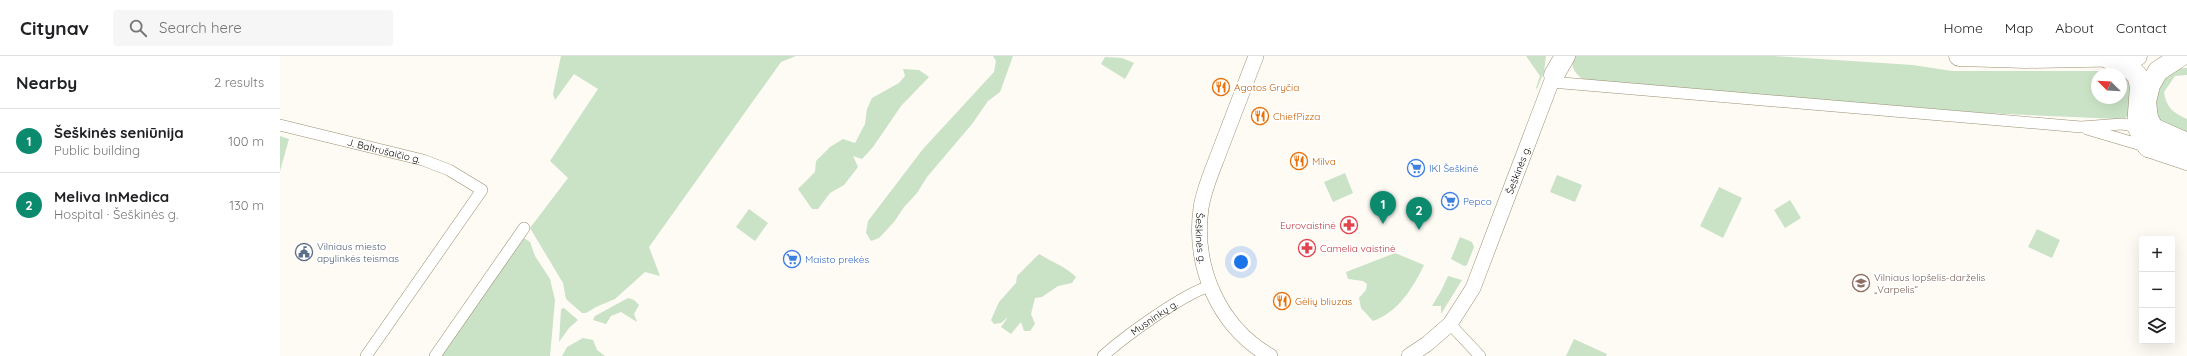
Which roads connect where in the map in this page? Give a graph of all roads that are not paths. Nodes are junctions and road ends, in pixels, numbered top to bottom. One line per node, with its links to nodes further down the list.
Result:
1 (1256, 56): 14 (street, Šeškinės g.)
2 (1564, 56): 7 (highway)
3 (1959, 56): 6 (highway)
4 (2137, 56): 6 (highway)
5 (2182, 56): 10 (highway)
6 (2105, 57): 10 (highway)
7 (1552, 71): 9 (street); 15 (street, Šeškinės g.)
8 (280, 125): 16 (street, J. Baltrušaičio g.)
9 (2080, 127): 10 (street); 10 (street)
10 (2146, 134): 11 (highway); 12 (highway)
11 (2187, 143)
12 (2187, 160)
13 (524, 228): 17 (street)
14 (1210, 286): 18 (street, Musninkų g.); 19 (street, Šeškinės g.)
15 (1450, 324): 20 (street, Šeškinės g.); 21 (street)
16 (366, 356)
17 (435, 356)
18 (1103, 356)
19 (1270, 356)
20 (1409, 356)
21 (1480, 356)

